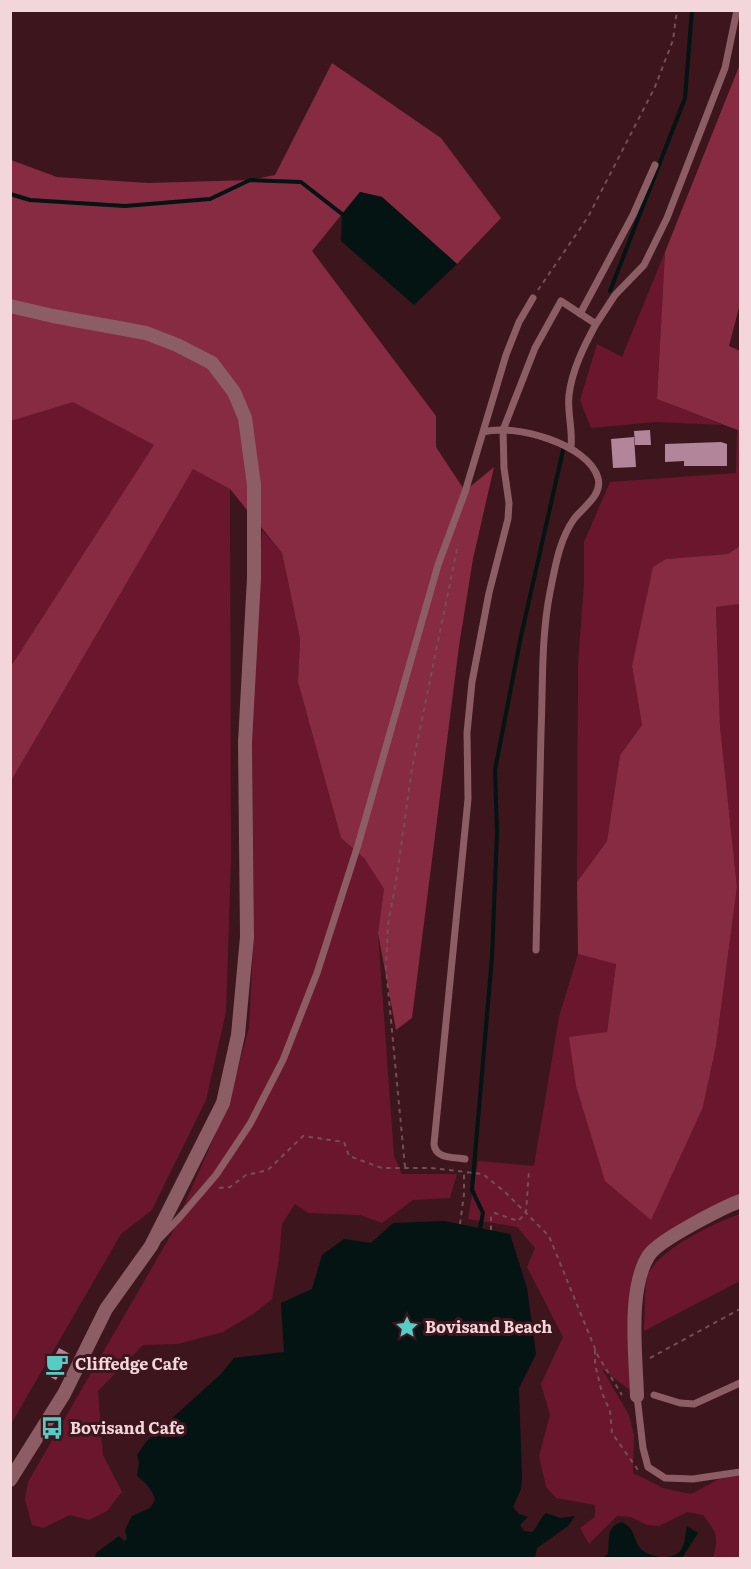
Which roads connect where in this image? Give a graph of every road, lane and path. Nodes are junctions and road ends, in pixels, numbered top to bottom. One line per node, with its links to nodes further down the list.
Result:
1 (677, 10): 4 (path)
2 (737, 10): 7 (lane)
3 (655, 165): 6 (lane)
4 (533, 298): 9 (lane)
5 (10, 306): 22 (street)
6 (580, 314): 7 (lane); 8 (lane)
7 (596, 324): 10 (lane)
8 (503, 430): 9 (lane); 10 (lane); 13 (lane)
9 (484, 432): 22 (lane)
10 (571, 447): 12 (lane)
11 (458, 543): 14 (path)
12 (536, 950)
13 (465, 1159)
14 (405, 1167): 16 (path); 17 (path)
15 (530, 1170): 19 (path)
16 (464, 1172): 19 (path); 20 (path)
17 (219, 1188)
18 (741, 1201): 29 (street)
19 (526, 1213): 21 (path); 24 (path)
20 (460, 1224)
21 (490, 1230)
22 (151, 1246): 32 (street)
23 (741, 1309): 25 (path)
24 (595, 1347): 27 (path); 30 (path)
25 (647, 1359)
26 (741, 1383): 28 (lane)
27 (622, 1395)
28 (654, 1395)
29 (637, 1396): 30 (lane)
30 (648, 1467): 31 (lane)
31 (741, 1472)
32 (10, 1480)

